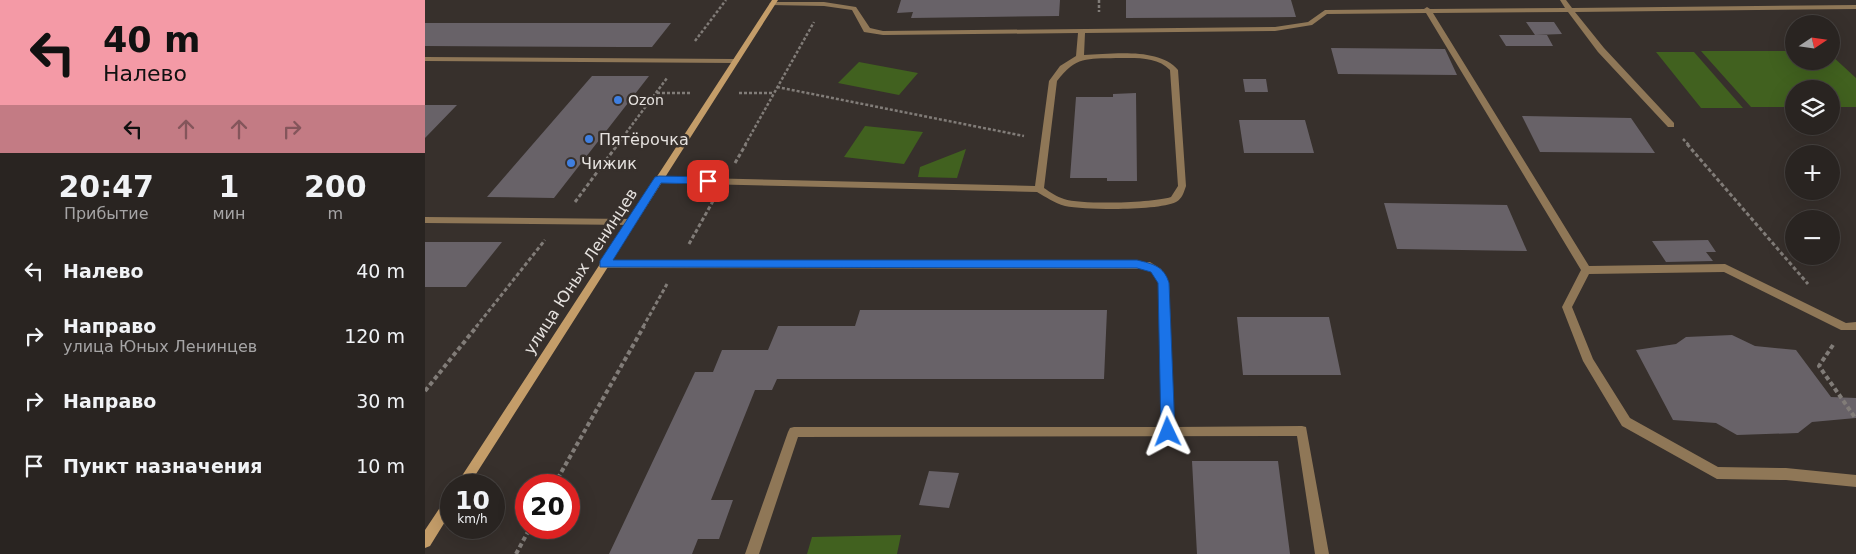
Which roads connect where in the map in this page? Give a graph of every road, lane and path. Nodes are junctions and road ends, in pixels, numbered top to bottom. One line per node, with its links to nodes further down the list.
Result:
1 (1563, 0): 6 (lane)
2 (773, 2): 3 (lane); 10 (main road, улица Юных Ленинцев)
3 (824, 4): 7 (lane); 11 (path)
4 (1856, 8): 6 (lane)
5 (1427, 9): 6 (lane); 7 (lane); 21 (lane)
6 (1570, 9): 12 (lane)
7 (1082, 32): 8 (lane)
8 (1080, 57): 13 (lane); 16 (lane)
9 (425, 59): 10 (lane)
10 (735, 61): 14 (main road, улица Юных Ленинцев)
11 (777, 87): 13 (path); 15 (path)
12 (1671, 125): 22 (path)
13 (1045, 140): 16 (lane)
14 (659, 180): 15 (lane); 18 (main road, улица Юных Ленинцев)
15 (725, 181): 16 (lane); 20 (path)
16 (1039, 189)
17 (425, 220): 18 (lane)
18 (631, 222): 19 (main road, улица Юных Ленинцев)
19 (604, 264): 20 (lane); 27 (main road, улица Юных Ленинцев)
20 (678, 264): 26 (lane); 28 (path)
21 (1586, 270): 24 (lane); 29 (lane)
22 (1813, 289)
23 (1856, 326): 24 (lane)
24 (1845, 327): 25 (path)
25 (1856, 419)
26 (1168, 432): 34 (lane); 35 (lane)
27 (469, 474)
28 (560, 474)
29 (1856, 481)
30 (440, 518): 32 (main road)
31 (524, 539): 33 (path)
32 (425, 542)
33 (515, 554)
34 (752, 554)
35 (1322, 554)

